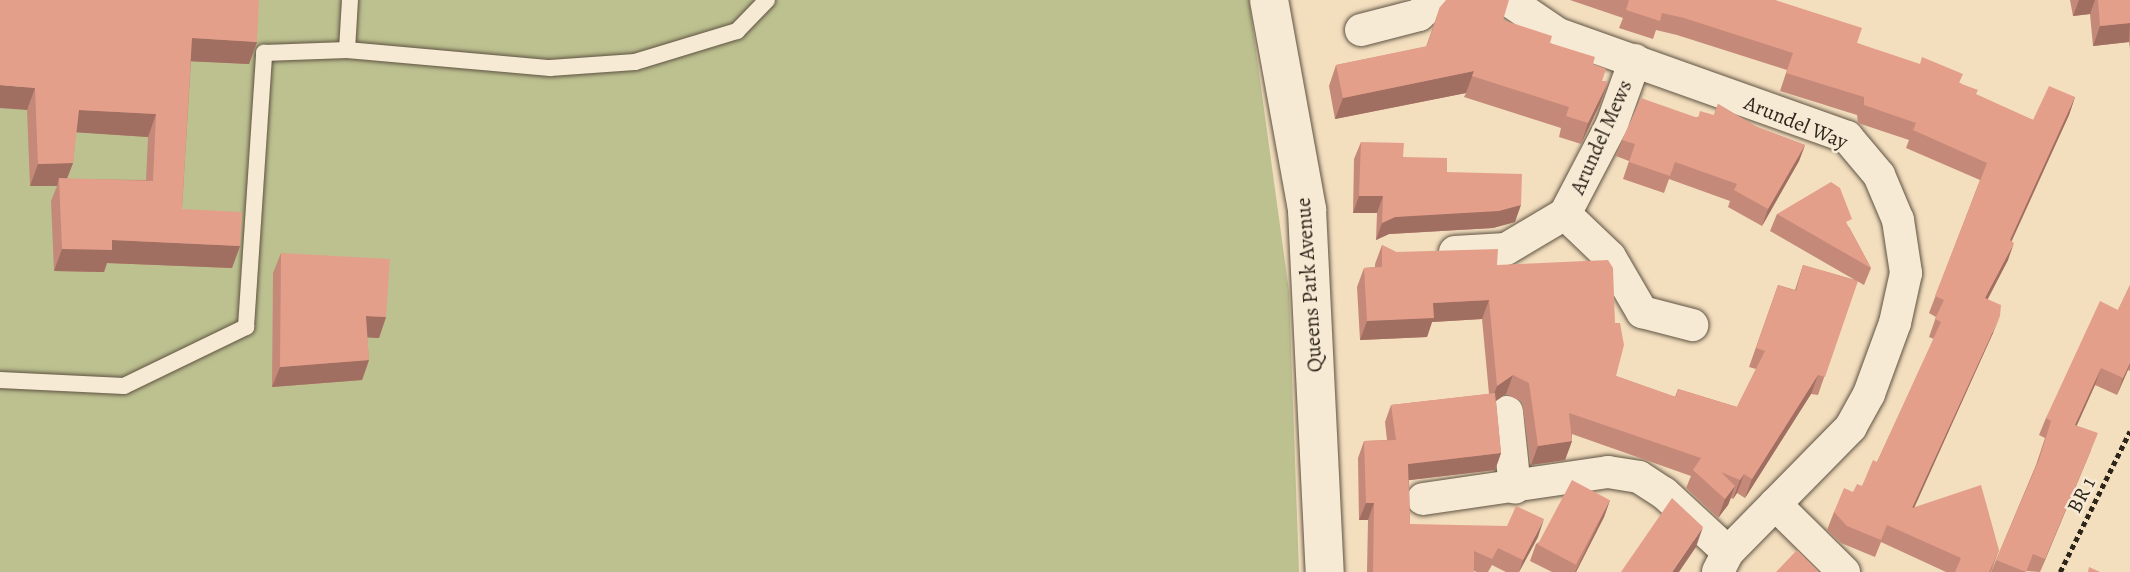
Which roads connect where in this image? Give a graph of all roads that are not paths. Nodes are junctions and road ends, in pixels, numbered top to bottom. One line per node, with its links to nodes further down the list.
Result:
1 (350, 0): 7 (lane)
2 (767, 0): 7 (lane)
3 (1269, 0): 18 (street, Queens Park Avenue)
4 (1436, 0): 6 (street)
5 (1508, 0): 8 (street, Arundel Way)
6 (1361, 30)
7 (347, 50): 12 (lane)
8 (1635, 60): 9 (street, Arundel Mews); 16 (street, Arundel Way)
9 (1565, 214): 10 (street, Arundel Mews); 11 (street, Arundel Mews)
10 (1425, 252)
11 (1692, 325)
12 (0, 380)
13 (1507, 412): 14 (street)
14 (1515, 488): 15 (street); 17 (street)
15 (1423, 499)
16 (1775, 504): 17 (street, Arundel Way); 19 (street)
17 (1723, 562)
18 (1325, 572)
19 (1844, 572)

